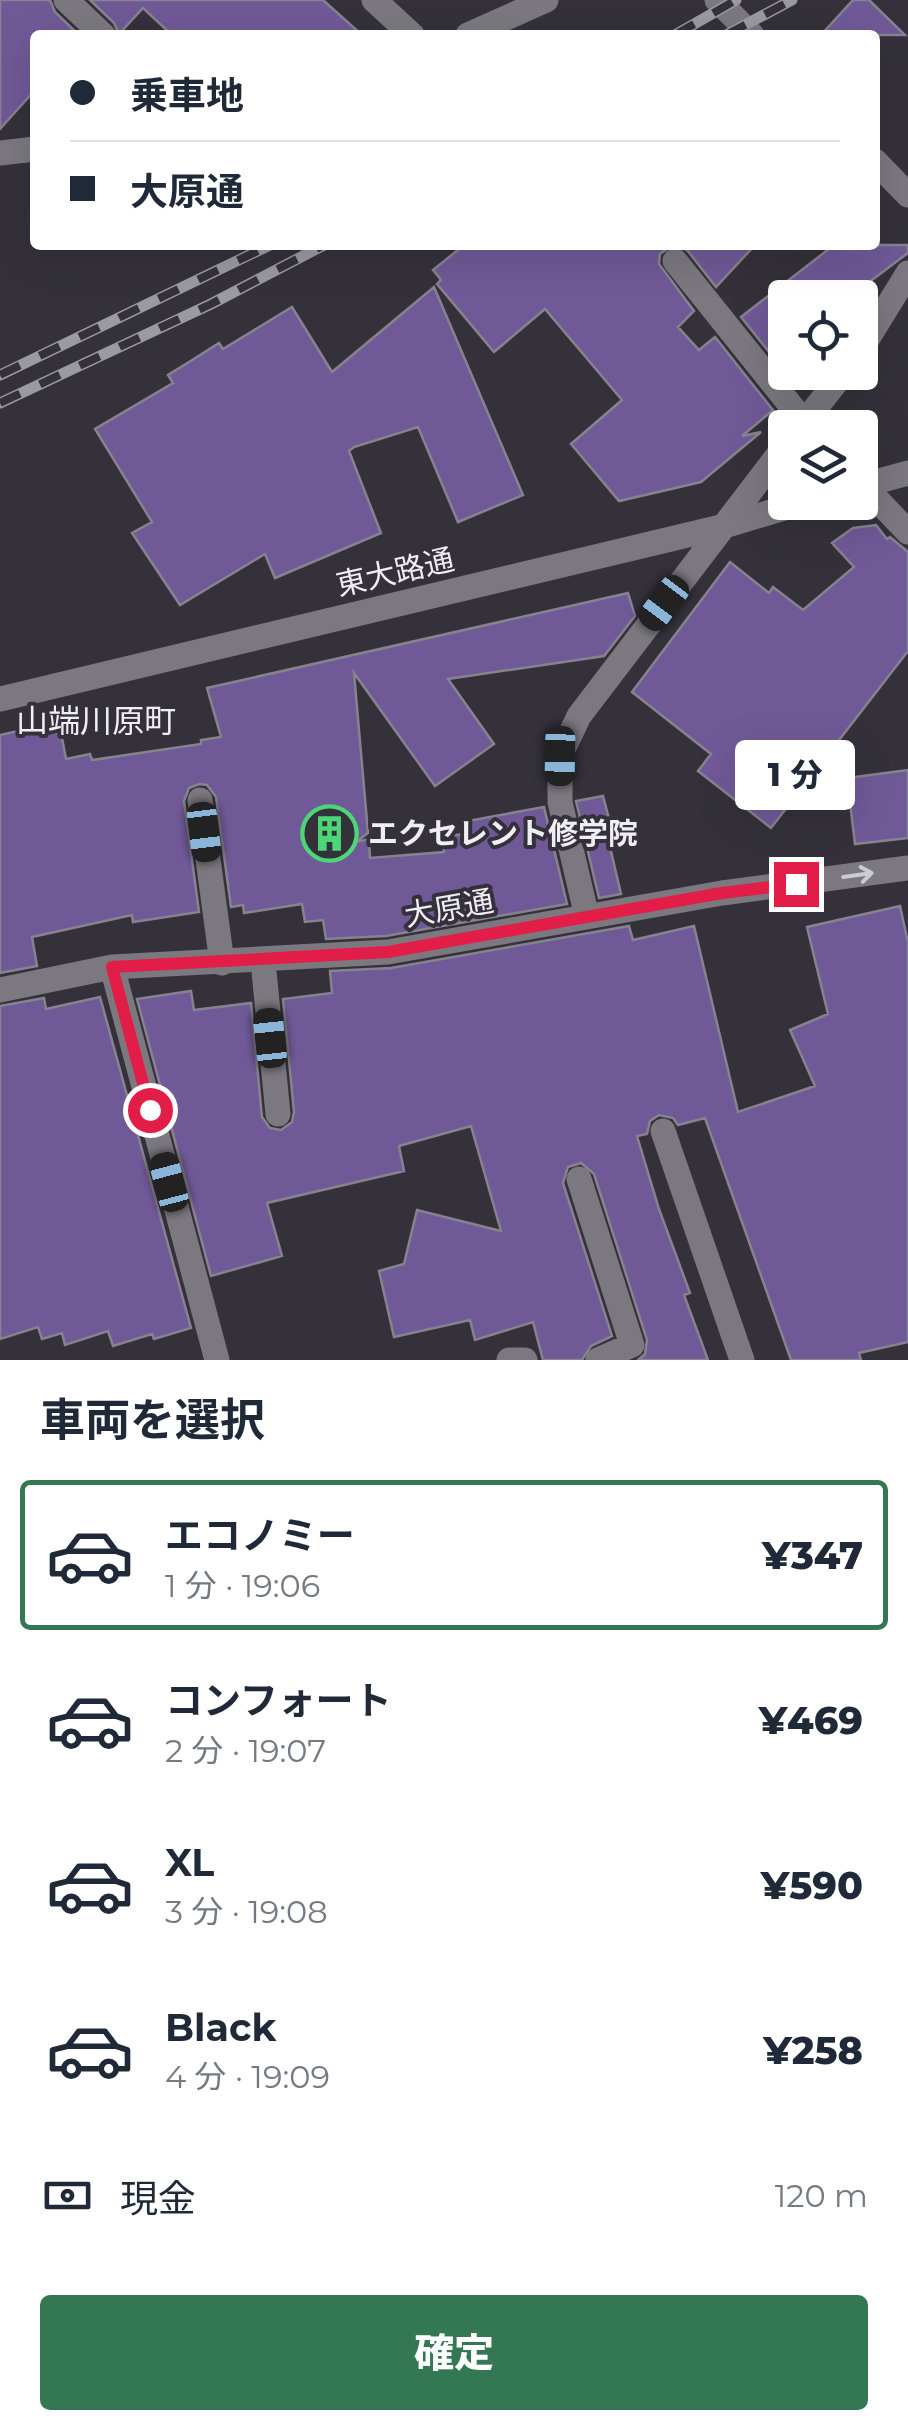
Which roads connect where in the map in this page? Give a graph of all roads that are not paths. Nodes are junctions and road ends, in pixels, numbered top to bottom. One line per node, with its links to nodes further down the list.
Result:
1 (66, 0): 5 (street)
2 (374, 0): 6 (street)
3 (546, 0): 7 (street)
4 (717, 0): 8 (street)
5 (98, 30)
6 (407, 30)
7 (479, 30)
8 (747, 30)
9 (30, 149): 10 (street)
10 (0, 152)
11 (880, 166): 12 (street)
12 (908, 195)
13 (675, 261): 17 (street)
14 (908, 273): 15 (street)
15 (878, 321)
16 (830, 390): 18 (street)
17 (790, 410)
18 (814, 410)
19 (768, 468): 24 (street)
20 (908, 473): 21 (street)
21 (878, 481)
22 (878, 501): 25 (street)
23 (768, 513): 24 (street, 東大路通)
24 (721, 527): 26 (street, 東大路通); 29 (street)
25 (908, 532)
26 (0, 699)
27 (200, 800): 31 (street)
28 (908, 868): 29 (street, 大原通, one-way to 28)
29 (586, 917): 30 (street, 大原通)
30 (263, 961): 31 (street, 大原通); 34 (street)
31 (222, 963): 32 (street, 大原通)
32 (112, 967): 33 (street, 大原通); 37 (street)
33 (0, 990)
34 (278, 1114)
35 (663, 1130): 41 (street)
36 (578, 1179): 40 (street)
37 (217, 1360)
38 (509, 1360): 39 (street)
39 (525, 1360)
40 (598, 1360)
41 (742, 1360)

